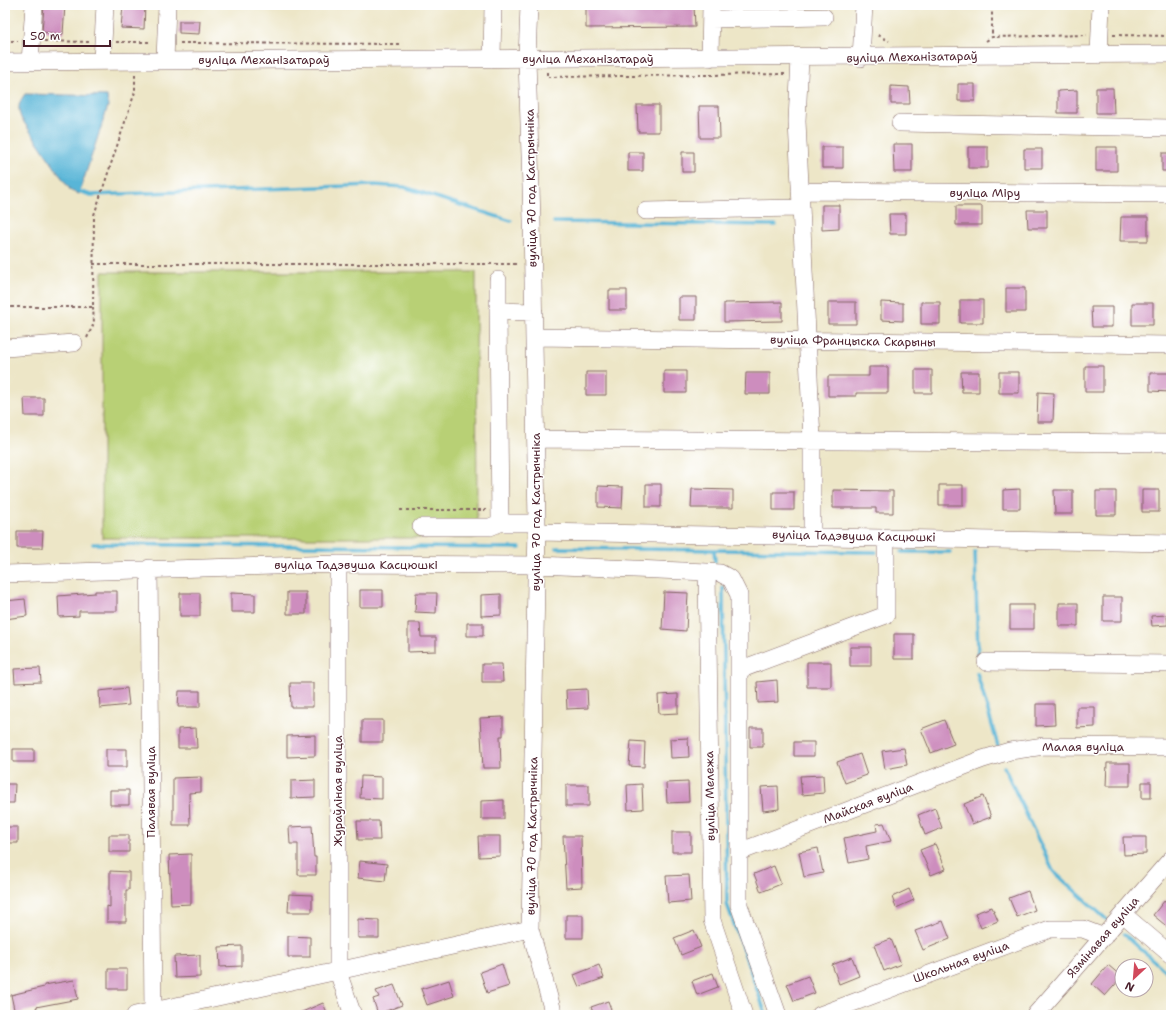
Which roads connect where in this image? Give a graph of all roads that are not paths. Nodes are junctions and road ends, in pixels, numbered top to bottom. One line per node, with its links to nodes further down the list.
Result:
1 (34, 5): 20 (street)
2 (105, 5): 17 (street)
3 (167, 5): 18 (street)
4 (493, 5): 16 (street)
5 (528, 5): 12 (street, вуліца 70 год Кастрычніка)
6 (864, 5): 15 (street)
7 (1101, 5): 11 (street)
8 (711, 12): 9 (street); 13 (street)
9 (824, 17)
10 (1171, 54): 11 (street, вуліца Механізатараў)
11 (1099, 55): 15 (street, вуліца Механізатараў)
12 (527, 58): 13 (street, вуліца Механізатараў); 16 (street, вуліца Механізатараў); 29 (street, вуліца 70 год Кастрычніка)
13 (710, 58): 14 (street, вуліца Механізатараў)
14 (800, 58): 15 (street, вуліца Механізатараў); 23 (street)
15 (861, 58)
16 (492, 59): 18 (street, вуліца Механізатараў)
17 (102, 61): 18 (street, вуліца Механізатараў); 20 (street, вуліца Механізатараў)
18 (165, 61)
19 (5, 62): 20 (street, вуліца Механізатараў)
20 (30, 62)
21 (900, 123): 22 (street)
22 (1171, 128)
23 (800, 192): 24 (street, вуліца Міру); 25 (street)
24 (1171, 194)
25 (800, 208): 26 (street); 31 (street)
26 (646, 211)
27 (498, 280): 28 (street)
28 (498, 312): 29 (street); 38 (street)
29 (534, 312): 30 (street, вуліца 70 год Кастрычніка)
30 (534, 337): 31 (street, вуліца Францыска Скарыны); 35 (street, вуліца 70 год Кастрычніка)
31 (807, 340): 33 (street, вуліца Францыска Скарыны); 36 (street)
32 (74, 343): 34 (street)
33 (1171, 346)
34 (5, 348)
35 (536, 439): 36 (street); 40 (street, вуліца 70 год Кастрычніка)
36 (812, 440): 37 (street); 41 (street)
37 (1171, 443)
38 (495, 525): 39 (street, вуліца Тадэвуша Касцюшкі); 40 (street, вуліца Тадэвуша Касцюшкі)
39 (421, 527)
40 (537, 527): 41 (street, вуліца Тадэвуша Касцюшкі); 45 (street, вуліца 70 год Кастрычніка)
41 (812, 536): 42 (street, вуліца Тадэвуша Касцюшкі)
42 (886, 537): 43 (street, вуліца Тадэвуша Касцюшкі); 51 (street)
43 (1171, 543)
44 (338, 564): 45 (street, вуліца Тадэвуша Касцюшкі); 46 (street, вуліца Тадэвуша Касцюшкі); 60 (street, Жураўліная вуліца)
45 (537, 565): 47 (street, вуліца Тадэвуша Касцюшкі); 57 (street, вуліца 70 год Кастрычніка)
46 (149, 568): 48 (street, вуліца Тадэвуша Касцюшкі); 61 (street, Палявая вуліца)
47 (707, 572): 51 (street, вуліца Тадэвуша Касцюшкі); 65 (street, вуліца Мележа)
48 (5, 574)
49 (986, 662): 50 (street)
50 (1171, 664)
51 (739, 670): 54 (street, вуліца Тадэвуша Касцюшкі)
52 (1171, 747): 53 (street, Малая вуліца)
53 (997, 755): 54 (street, Майская вуліца)
54 (739, 852): 66 (street, вуліца Тадэвуша Касцюшкі)
55 (1171, 859): 56 (street, Язмінавая вуліца)
56 (1124, 914): 58 (street, Язмінавая вуліца); 59 (street)
57 (530, 930): 60 (street); 64 (street, вуліца 70 год Кастрычніка)
58 (1104, 937): 67 (street, Школьная вуліца); 68 (street, Язмінавая вуліца)
59 (1171, 955)
60 (338, 972): 61 (street); 63 (street, Жураўліная вуліца)
61 (152, 1013): 62 (street)
62 (135, 1015)
63 (353, 1015)
64 (554, 1015)
65 (744, 1015)
66 (778, 1015)
67 (820, 1015)
68 (1034, 1015)

